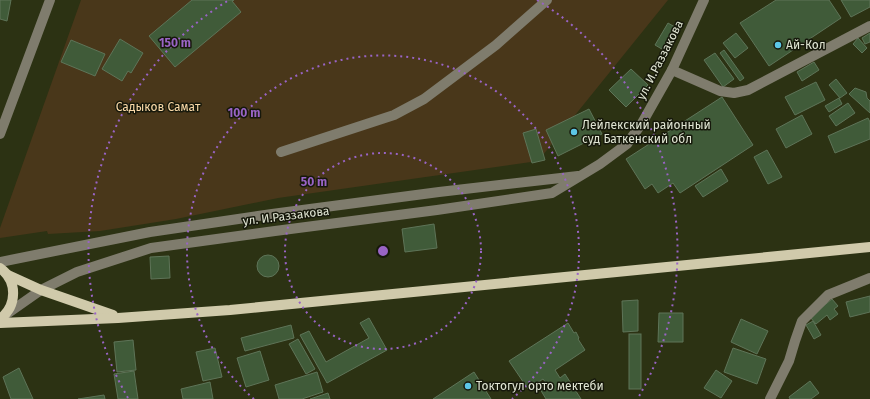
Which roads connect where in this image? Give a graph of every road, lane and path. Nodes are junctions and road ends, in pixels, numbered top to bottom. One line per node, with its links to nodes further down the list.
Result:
1 (50, 0): 6 (street)
2 (547, 0): 8 (street)
3 (704, 0): 5 (street, ул. И.Раззакова)
4 (870, 26): 5 (street)
5 (672, 70): 9 (street, ул. И.Раззакова)
6 (5, 106): 7 (street)
7 (0, 134)
8 (281, 152)
9 (582, 175): 11 (street, ул. И.Раззакова); 14 (street, ул. И.Раззакова)
10 (870, 247): 15 (main road)
11 (0, 262)
12 (4, 272): 14 (main road); 16 (main road)
13 (870, 278): 17 (street)
14 (41, 290): 15 (main road); 16 (street, ул. И.Раззакова)
15 (118, 318): 16 (main road)
16 (1, 319)
17 (770, 399)

